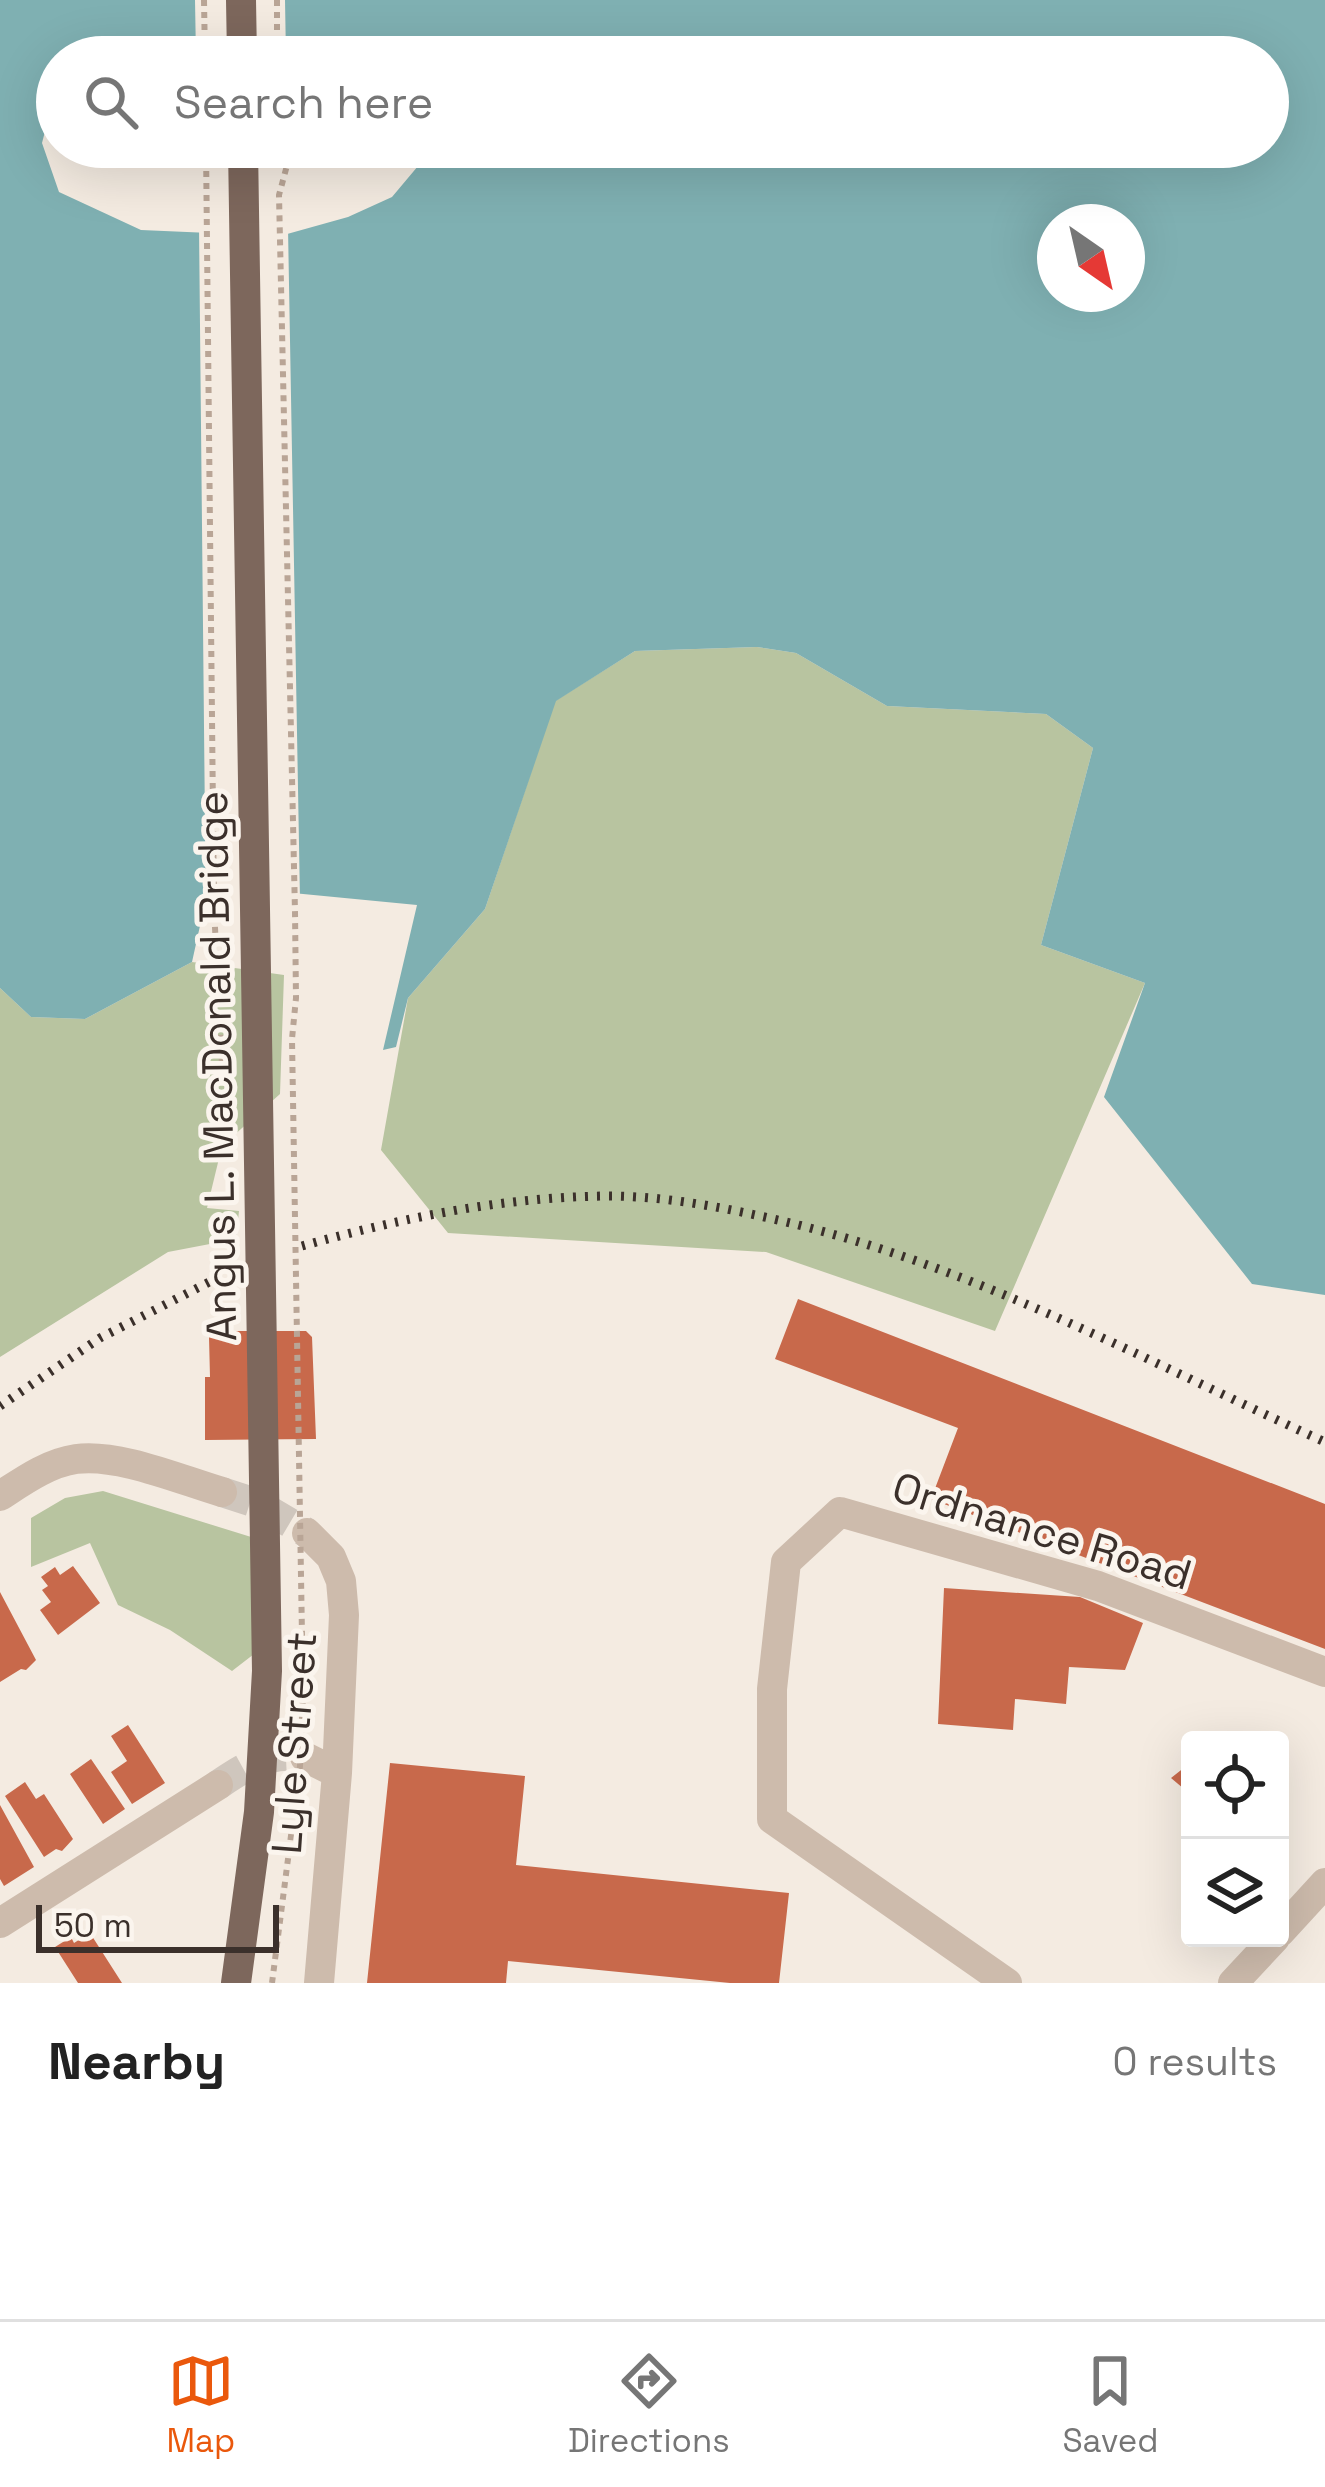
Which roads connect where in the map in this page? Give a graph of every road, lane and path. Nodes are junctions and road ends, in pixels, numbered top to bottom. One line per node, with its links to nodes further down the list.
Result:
1 (204, 0): 4 (path)
2 (241, 0): 5 (main road)
3 (277, 0): 6 (path)
4 (205, 36)
5 (242, 36)
6 (278, 36)
7 (206, 168): 9 (path, bridge)
8 (243, 168): 21 (main road, Angus L. MacDonald Bridge, bridge)
9 (224, 1107)
10 (223, 1492): 11 (street)
11 (0, 1496)
12 (307, 1533): 15 (street, Lyle Street)
13 (1325, 1672): 23 (street, Ordnance Road)
14 (305, 1756): 15 (street)
15 (337, 1773): 22 (street, Lyle Street)
16 (218, 1785): 18 (street)
17 (1325, 1883): 19 (street)
18 (0, 1923)
19 (1289, 1923)
20 (1267, 1947): 24 (street)
21 (236, 1983)
22 (319, 1983)
23 (1006, 1983)
24 (1233, 1983)

